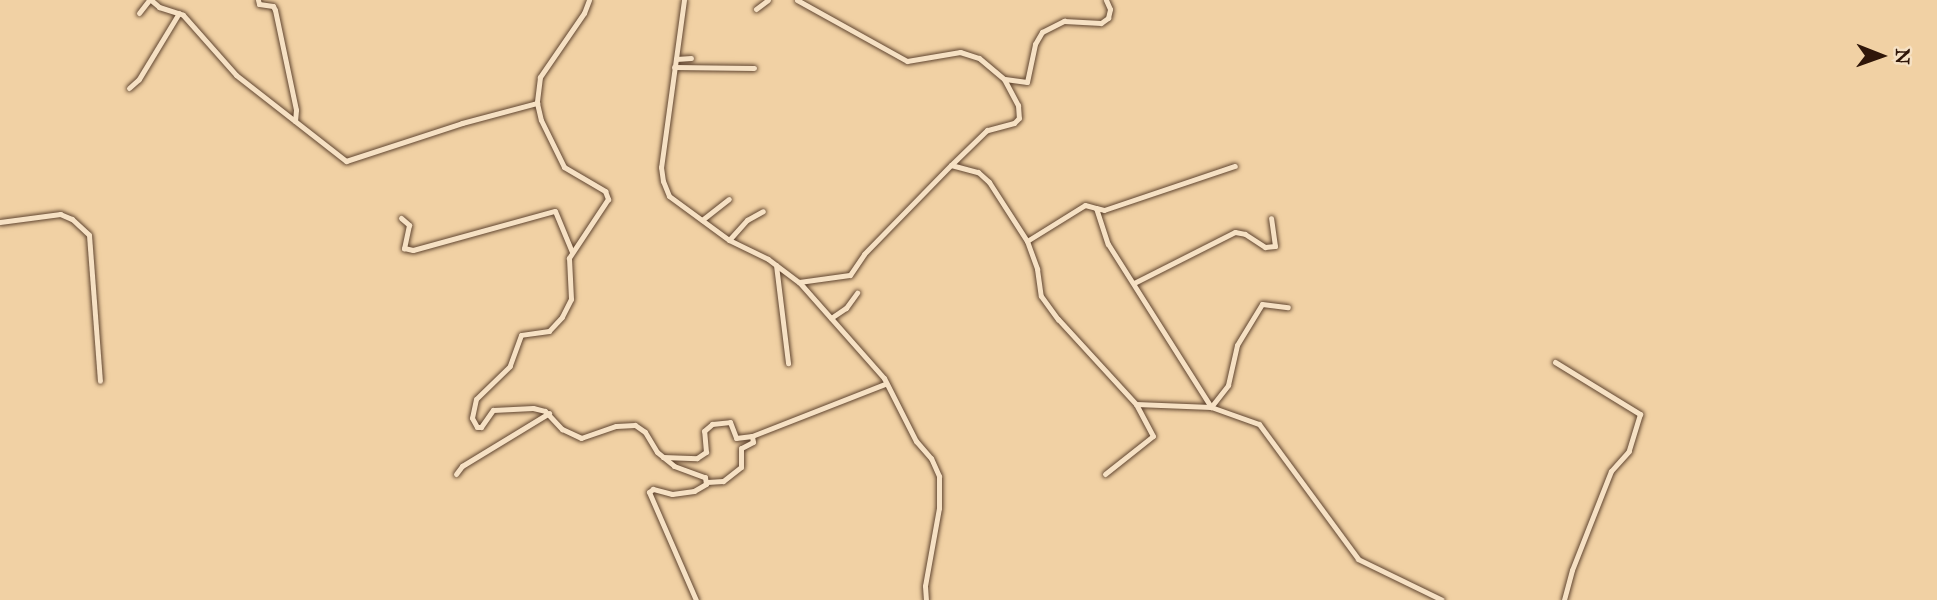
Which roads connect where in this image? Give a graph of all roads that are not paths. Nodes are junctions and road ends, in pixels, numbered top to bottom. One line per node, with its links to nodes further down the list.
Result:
1 (150, 0): 9 (street); 10 (street)
2 (258, 0): 18 (street)
3 (589, 0): 17 (street)
4 (684, 0): 12 (street)
5 (768, 0): 8 (street)
6 (797, 0): 15 (street)
7 (1106, 0): 15 (street)
8 (756, 9)
9 (139, 13)
10 (179, 13): 16 (street); 18 (street)
11 (691, 58): 12 (street)
12 (676, 59): 13 (street)
13 (674, 67): 14 (street); 26 (street)
14 (754, 68)
15 (1004, 79): 19 (street)
16 (129, 88)
17 (537, 103): 18 (street); 30 (street)
18 (295, 121)
19 (951, 164): 29 (street); 32 (street)
20 (1235, 166): 22 (street)
21 (729, 199): 26 (street)
22 (1096, 208): 29 (street); 33 (street)
23 (763, 211): 28 (street)
24 (401, 218): 30 (street)
25 (1271, 218): 33 (street)
26 (702, 220): 28 (street)
27 (0, 222): 39 (street)
28 (729, 240): 31 (street)
29 (1027, 241): 41 (street)
30 (572, 252): 43 (street)
31 (776, 265): 32 (street); 38 (street)
32 (799, 282): 36 (street)
33 (1134, 283): 42 (street)
34 (857, 293): 36 (street)
35 (1288, 307): 42 (street)
36 (831, 318): 40 (street)
37 (1555, 362): 52 (street)
38 (788, 363)
39 (100, 380)
40 (885, 384): 44 (street); 50 (street)
41 (1136, 404): 42 (street); 47 (street)
42 (1211, 407): 51 (street)
43 (549, 413): 45 (street); 46 (street)
44 (752, 436): 45 (street); 48 (street)
45 (663, 457): 48 (street)
46 (456, 474)
47 (1105, 474)
48 (707, 482): 49 (street)
49 (696, 600)
50 (926, 600)
51 (1442, 600)
52 (1564, 600)

